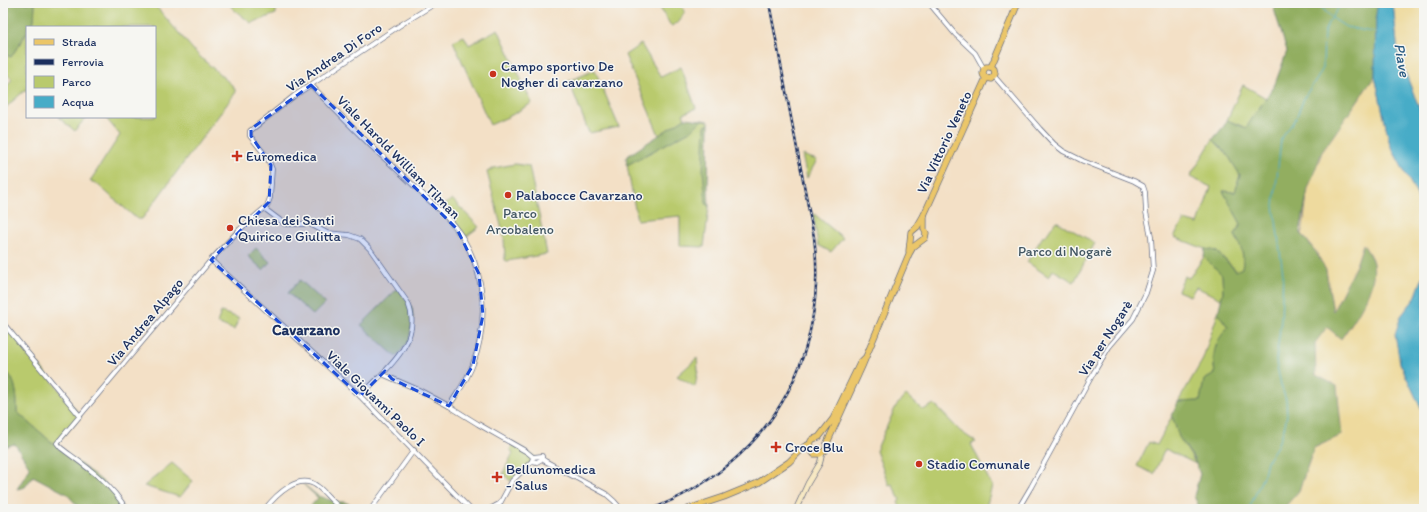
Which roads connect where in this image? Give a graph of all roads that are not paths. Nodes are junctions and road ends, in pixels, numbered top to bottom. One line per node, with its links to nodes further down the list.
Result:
1 (436, 3): 8 (street, Via Andrea Di Foro)
2 (929, 3): 5 (street)
3 (1018, 3): 4 (main road)
4 (990, 67): 5 (main road); 6 (main road)
5 (984, 69): 7 (main road, Via Vittorio Veneto)
6 (994, 76): 7 (main road, Via Vittorio Veneto); 45 (street, Via per Nogarè)
7 (986, 78): 10 (main road, Via Vittorio Veneto)
8 (311, 85): 9 (street, Via Andrea Di Foro); 23 (street, Viale Harold William Tilman)
9 (265, 209): 16 (street, Via Andrea Alpago); 19 (street)
10 (924, 215): 11 (main road, Via Vittorio Veneto); 12 (main road, Via Vittorio Veneto)
11 (917, 226): 12 (main road); 13 (main road, Via Vittorio Veneto)
12 (924, 229): 14 (main road, Via Vittorio Veneto)
13 (911, 237): 14 (main road); 15 (main road, Via Vittorio Veneto)
14 (919, 242): 15 (main road, Via Vittorio Veneto)
15 (909, 254): 18 (main road, Via Vittorio Veneto)
16 (211, 260): 22 (street, Viale Giovanni Paolo I); 24 (street, Via Andrea Alpago)
17 (3, 323): 24 (street)
18 (865, 358): 25 (main road, Via Vittorio Veneto); 26 (main road, Via Vittorio Veneto)
19 (391, 364): 20 (street); 21 (street)
20 (382, 374): 21 (street); 22 (street)
21 (392, 379): 23 (street)
22 (360, 396): 28 (street, Viale Giovanni Paolo I)
23 (449, 406): 32 (street)
24 (80, 416): 35 (street, Via Andrea Alpago)
25 (819, 437): 26 (main road); 27 (main road, Via Vittorio Veneto)
26 (827, 443): 30 (main road, Via Vittorio Veneto)
27 (810, 444): 29 (main road, Via Vittorio Veneto); 31 (main road)
28 (414, 450): 38 (street); 39 (street, Viale Giovanni Paolo I)
29 (813, 452): 30 (main road); 31 (main road); 33 (main road, Via Vittorio Veneto)
30 (822, 454): 33 (main road, Via Vittorio Veneto)
31 (797, 455): 43 (main road)
32 (532, 459): 34 (street); 42 (street)
33 (816, 467): 44 (main road, Via Vittorio Veneto)
34 (499, 504): 40 (street); 41 (street)
35 (126, 509)
36 (265, 509): 37 (street)
37 (343, 509)
38 (371, 509)
39 (470, 509)
40 (490, 509)
41 (497, 509)
42 (621, 509)
43 (688, 509)
44 (796, 509)
45 (1018, 509)

